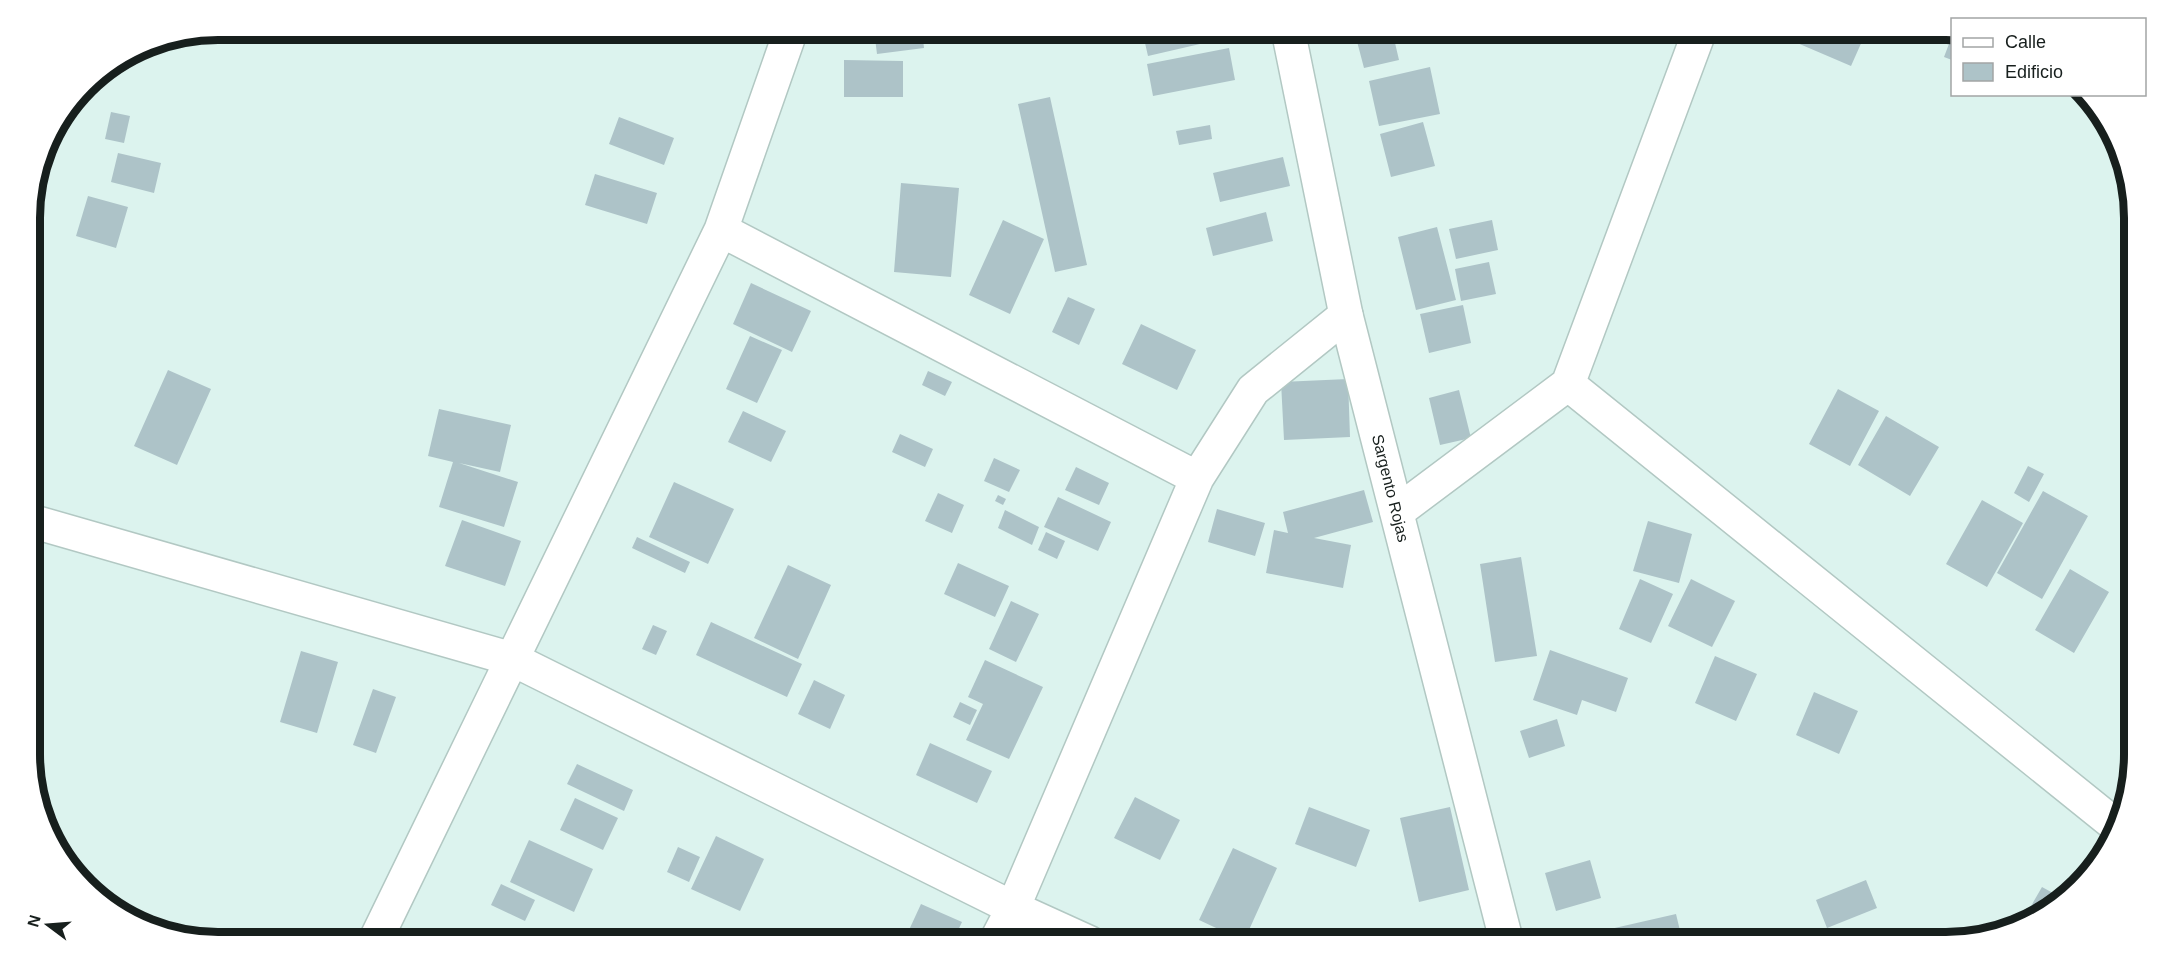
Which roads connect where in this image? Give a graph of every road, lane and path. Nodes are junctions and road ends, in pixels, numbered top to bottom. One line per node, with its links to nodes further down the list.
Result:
1 (1290, 40): 5 (street, Sargento Rojas)
2 (1696, 40): 6 (street)
3 (787, 41): 4 (street)
4 (721, 230): 7 (street); 10 (street)
5 (1346, 315): 7 (street); 8 (street, Sargento Rojas)
6 (1568, 384): 8 (street); 11 (street)
7 (1197, 478): 12 (street)
8 (1397, 512): 16 (street, Sargento Rojas)
9 (40, 524): 10 (street)
10 (512, 659): 12 (street); 13 (street)
11 (2110, 821)
12 (1013, 908): 14 (street); 15 (street)
13 (379, 932)
14 (1001, 932)
15 (1066, 932)
16 (1504, 932)

